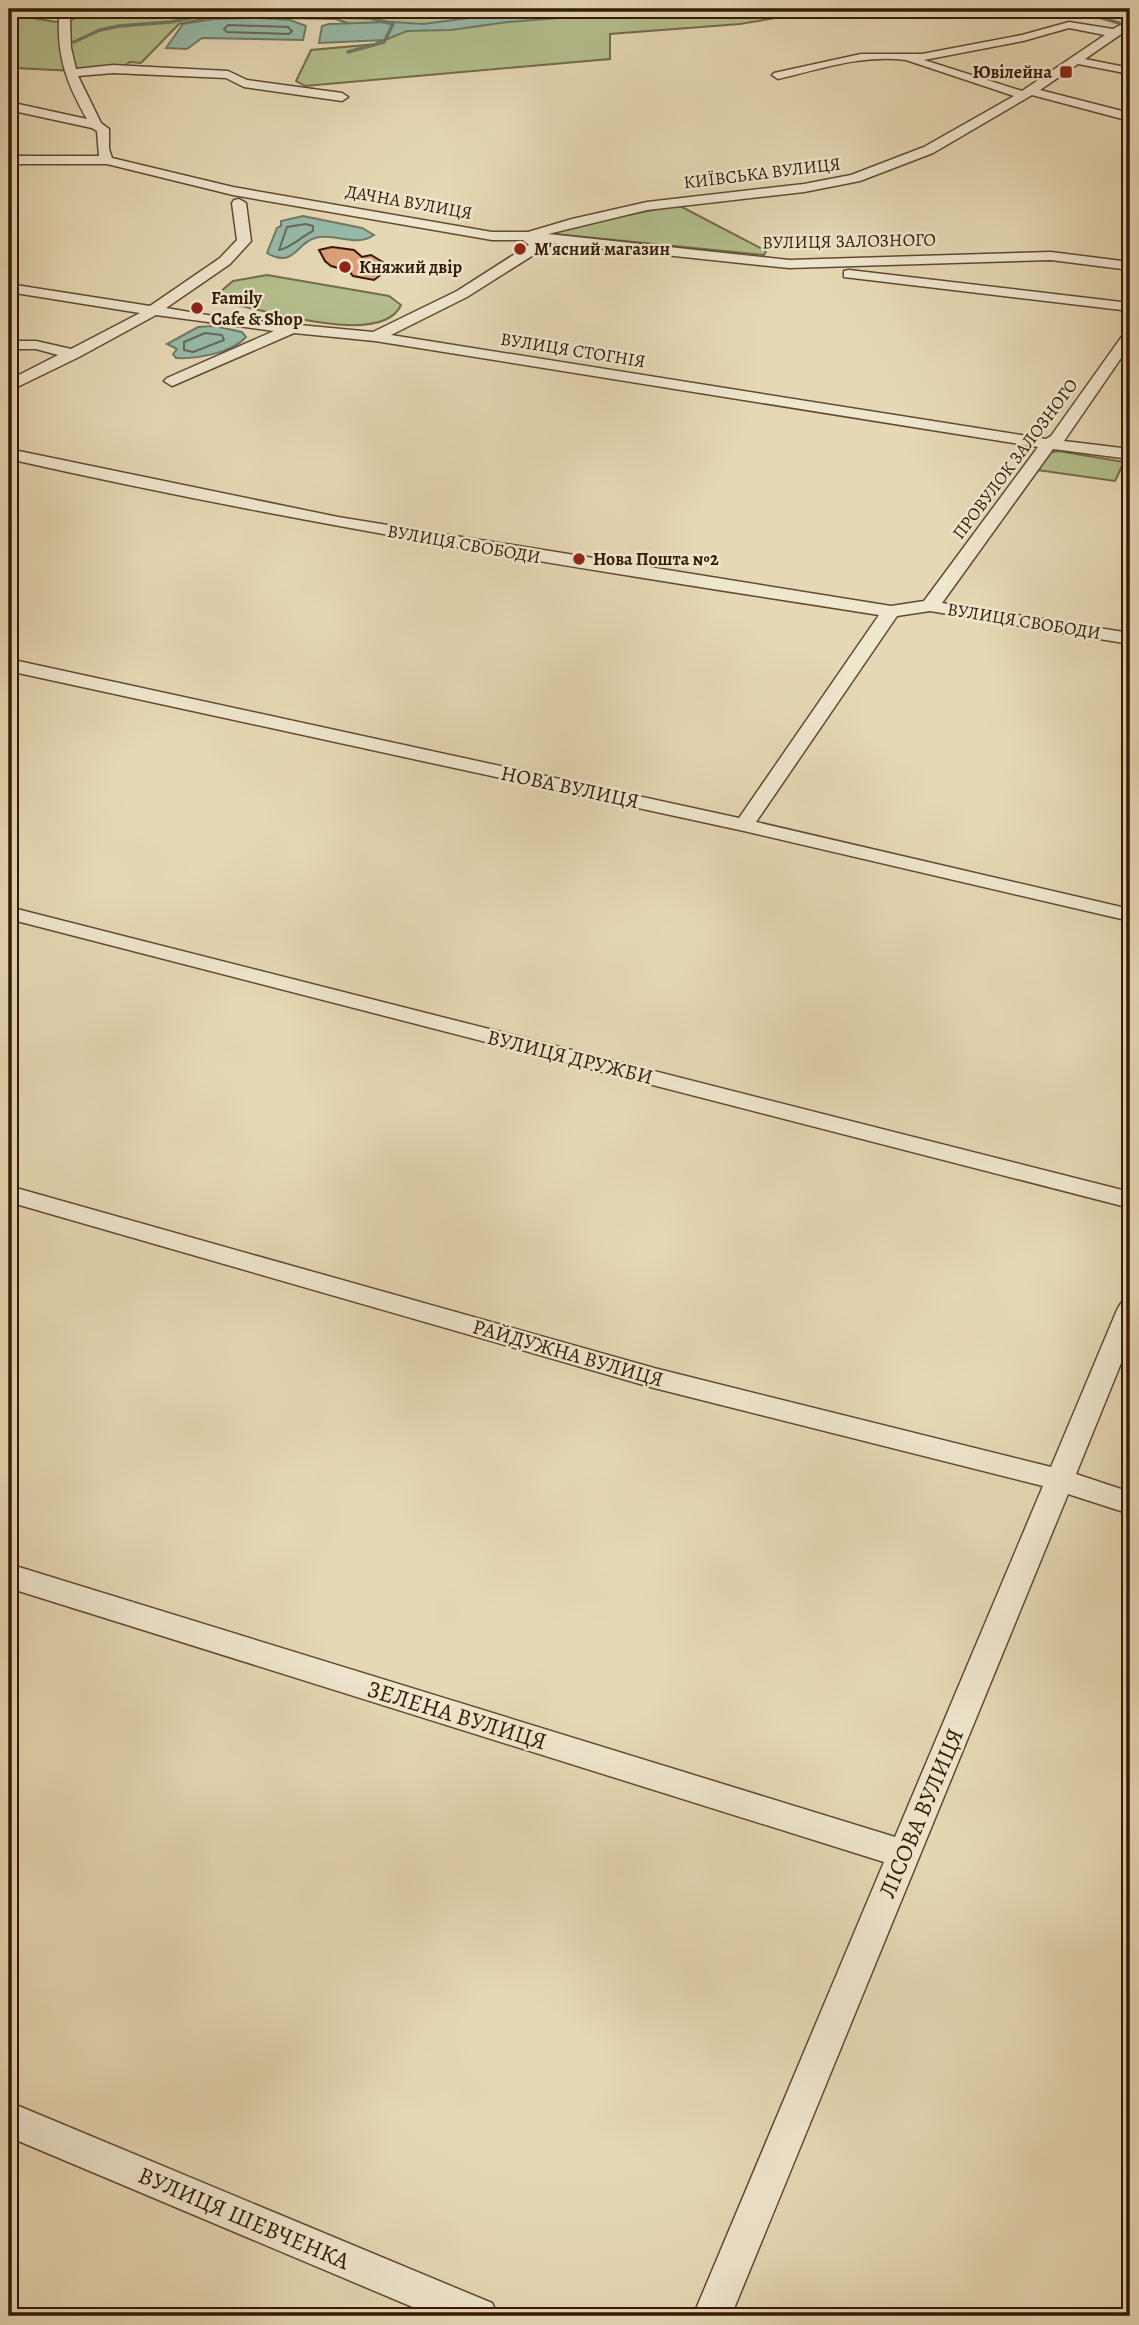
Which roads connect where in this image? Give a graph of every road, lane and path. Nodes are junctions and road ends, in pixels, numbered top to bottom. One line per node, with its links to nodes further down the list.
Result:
1 (83, 9): 7 (street)
2 (1130, 23): 3 (street, КИЇВСЬКА ВУЛИЦЯ)
3 (1115, 33): 4 (street); 5 (street, КИЇВСЬКА ВУЛИЦЯ)
4 (908, 59): 8 (street); 9 (street)
5 (1074, 60): 6 (street); 9 (street, КИЇВСЬКА ВУЛИЦЯ)
6 (1130, 71)
7 (69, 73): 10 (street); 13 (street)
8 (778, 75)
9 (1028, 93): 12 (street); 19 (street, КИЇВСЬКА ВУЛИЦЯ)
10 (342, 97)
11 (9, 106): 13 (street)
12 (1130, 117)
13 (96, 125): 15 (street)
14 (9, 160): 15 (street)
15 (107, 160): 16 (street)
16 (211, 187): 17 (street); 18 (street)
17 (258, 199): 18 (street); 19 (street, ДАЧНА ВУЛИЦЯ)
18 (239, 205): 24 (street)
19 (527, 236): 20 (street, ВУЛИЦЯ ЗАЛОЗНОГО); 27 (street)
20 (789, 264): 21 (street, ВУЛИЦЯ ЗАЛОЗНОГО); 23 (street)
21 (1130, 266)
22 (9, 288): 24 (street, ВУЛИЦЯ СТОГНІЯ)
23 (1130, 307)
24 (154, 311): 25 (street, ВУЛИЦЯ СТОГНІЯ); 29 (street)
25 (293, 329): 27 (street, ВУЛИЦЯ СТОГНІЯ); 30 (street)
26 (1130, 335): 32 (street, ПРОВУЛОК ЗАЛОЗНОГО)
27 (375, 337): 32 (street, ВУЛИЦЯ СТОГНІЯ)
28 (9, 345): 29 (street)
29 (74, 354): 31 (street)
30 (172, 381)
31 (9, 386)
32 (1049, 444): 34 (street, ВУЛИЦЯ СТОГНІЯ); 35 (street, ПРОВУЛОК ЗАЛОЗНОГО)
33 (9, 454): 36 (street, ВУЛИЦЯ СВОБОДИ)
34 (1130, 454)
35 (930, 606): 36 (street, ВУЛИЦЯ СВОБОДИ); 37 (street, ВУЛИЦЯ СВОБОДИ)
36 (891, 611): 39 (street)
37 (1130, 639)
38 (9, 665): 39 (street, НОВА ВУЛИЦЯ)
39 (744, 825): 41 (street, НОВА ВУЛИЦЯ)
40 (9, 913): 43 (street, ВУЛИЦЯ ДРУЖБИ)
41 (1130, 915)
42 (9, 1194): 45 (street, РАЙДУЖНА ВУЛИЦЯ)
43 (1130, 1200)
44 (1130, 1310): 45 (street, ЛІСОВА ВУЛИЦЯ)
45 (1060, 1480): 46 (street, РАЙДУЖНА ВУЛИЦЯ); 48 (street, ЛІСОВА ВУЛИЦЯ)
46 (1130, 1503)
47 (9, 1576): 48 (street, ЗЕЛЕНА ВУЛИЦЯ)
48 (904, 1854): 51 (street, ЛІСОВА ВУЛИЦЯ)
49 (9, 2119): 50 (street, ВУЛИЦЯ ШЕВЧЕНКА)
50 (479, 2316)
51 (712, 2316)

